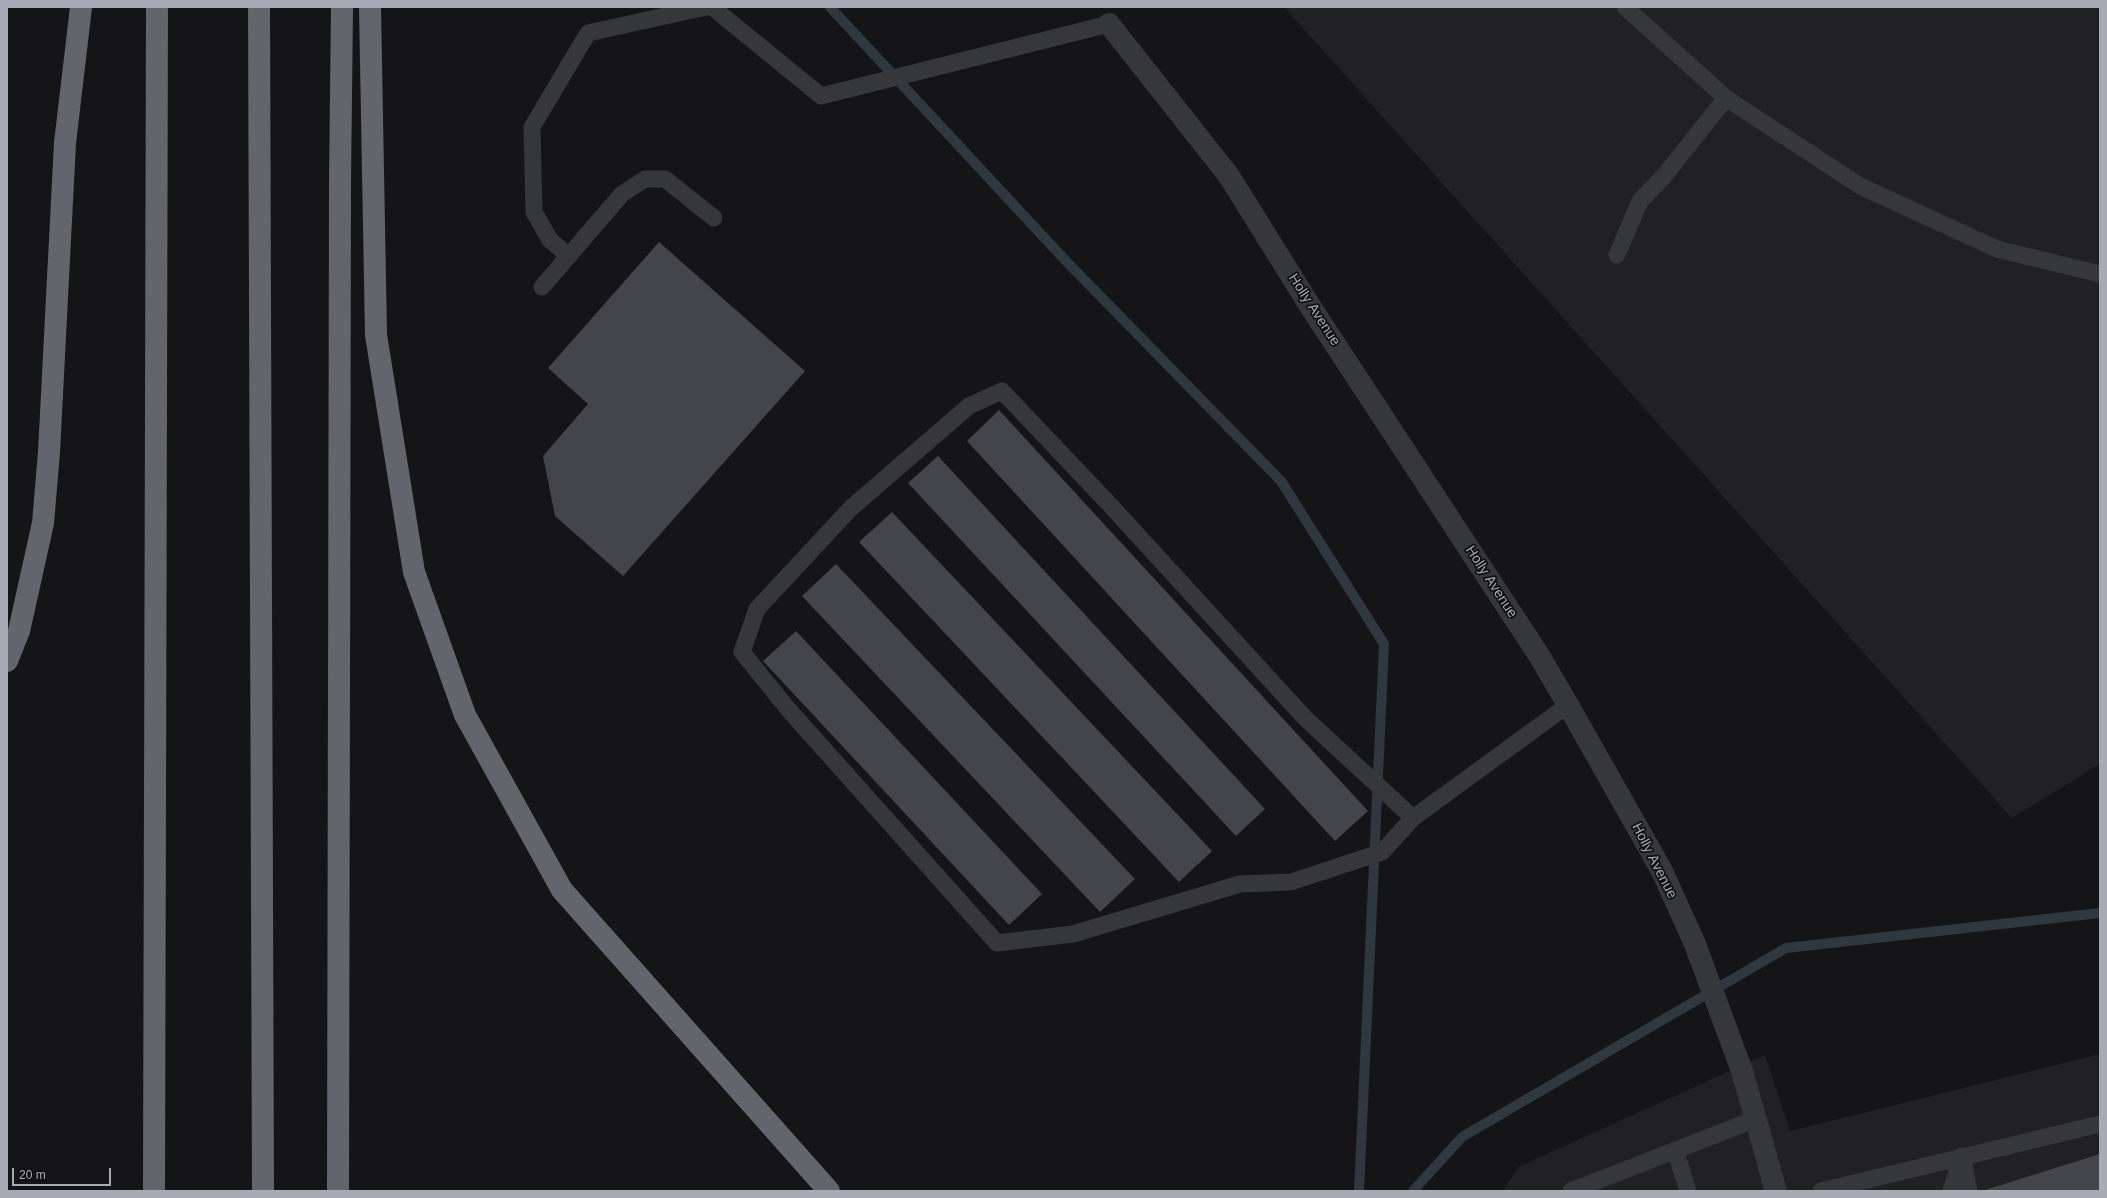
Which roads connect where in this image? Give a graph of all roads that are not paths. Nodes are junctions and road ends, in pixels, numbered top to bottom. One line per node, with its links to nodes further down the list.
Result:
1 (81, 7): 16 (highway)
2 (157, 7): 23 (highway)
3 (259, 7): 24 (highway)
4 (342, 7): 25 (highway)
5 (370, 7): 26 (highway)
6 (706, 7): 13 (lane)
7 (712, 7): 9 (lane)
8 (1625, 7): 10 (lane)
9 (1109, 24): 17 (street, Holly Avenue)
10 (1726, 98): 12 (lane); 14 (lane)
11 (714, 218): 13 (lane)
12 (1617, 255)
13 (569, 256): 15 (lane)
14 (2100, 274)
15 (542, 287)
16 (7, 661)
17 (1568, 705): 18 (lane); 19 (street, Holly Avenue)
18 (1413, 818): 18 (lane)
19 (1756, 1119): 21 (lane); 29 (street, Holly Avenue)
20 (2100, 1124): 22 (lane)
21 (1675, 1150): 27 (lane); 28 (lane)
22 (1962, 1156): 30 (lane); 31 (lane); 32 (lane)
23 (154, 1191)
24 (263, 1191)
25 (338, 1191)
26 (829, 1191)
27 (1571, 1191)
28 (1688, 1191)
29 (1776, 1191)
30 (1821, 1191)
31 (1951, 1191)
32 (1969, 1191)

